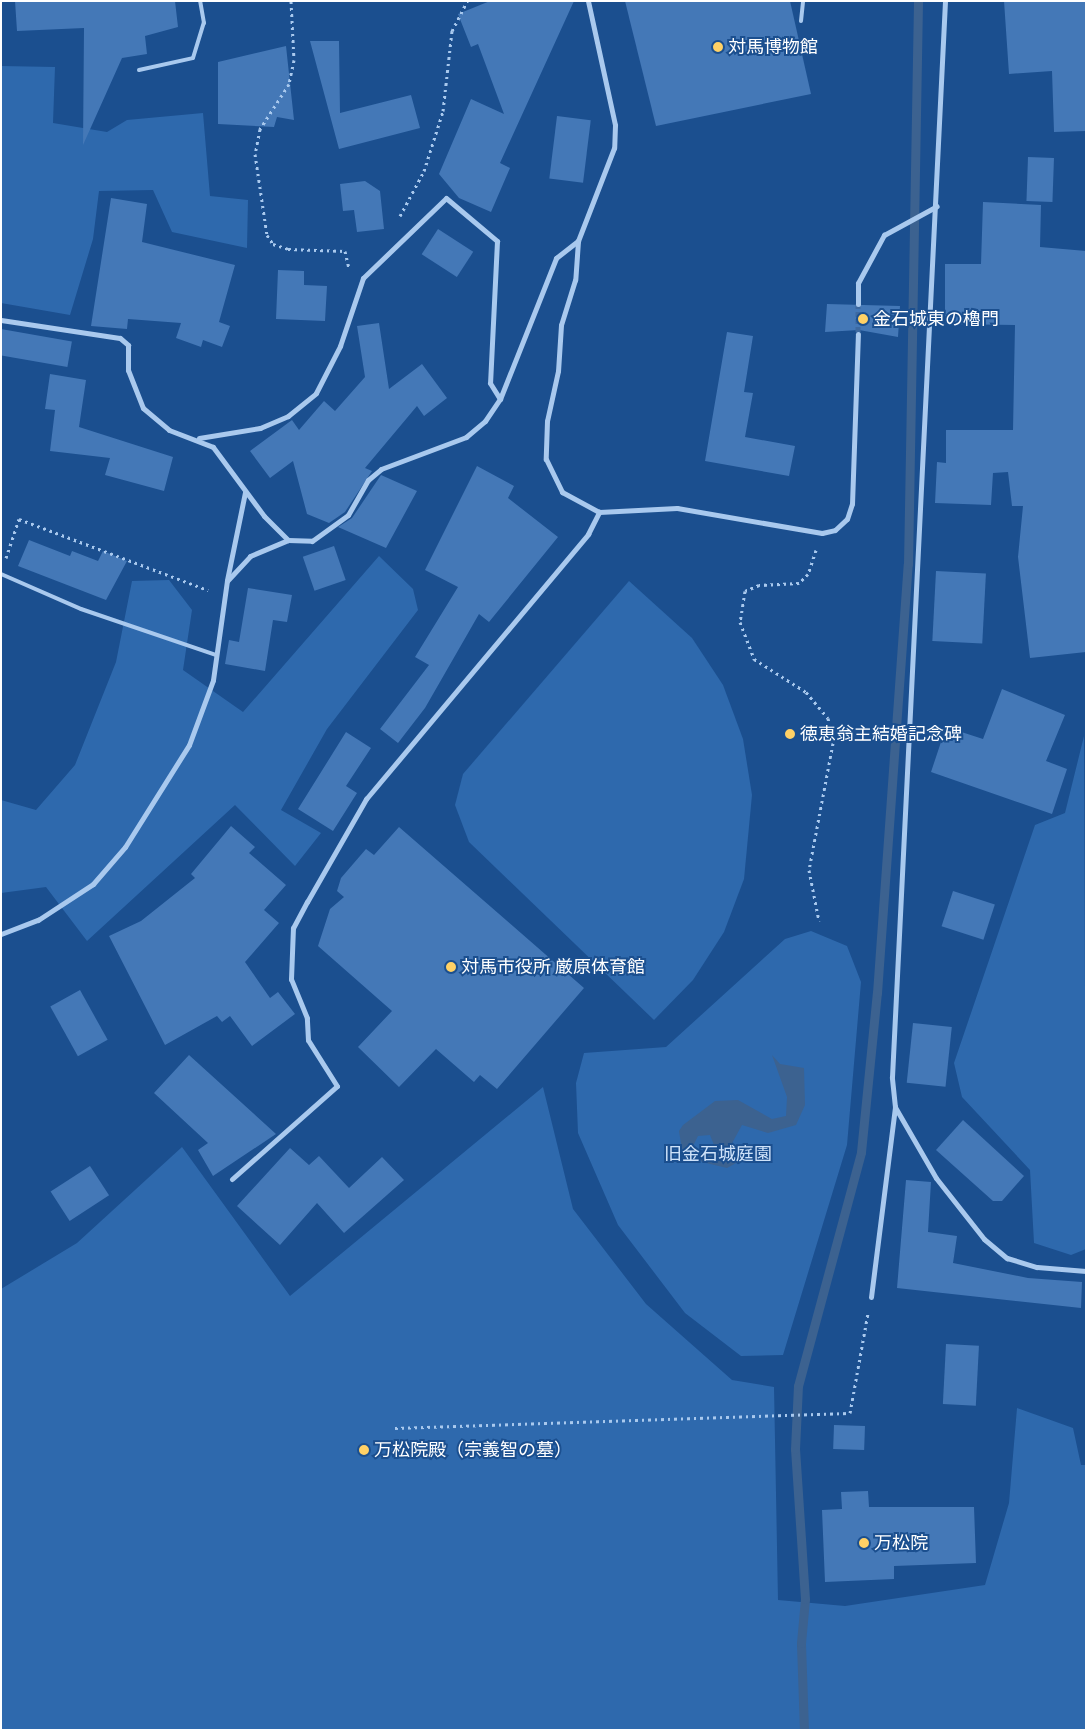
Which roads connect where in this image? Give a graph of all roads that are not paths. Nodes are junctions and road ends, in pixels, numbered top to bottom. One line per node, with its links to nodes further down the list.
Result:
1 (200, 1): 6 (lane)
2 (588, 1): 8 (street)
3 (803, 1): 5 (lane)
4 (945, 1): 7 (street)
5 (802, 21)
6 (139, 70)
7 (937, 206): 9 (street); 21 (street)
8 (578, 241): 12 (street); 15 (street)
9 (858, 304)
10 (1, 320): 13 (street)
11 (858, 334): 15 (street)
12 (500, 400): 13 (street); 16 (street)
13 (199, 438): 14 (street)
14 (245, 492): 16 (street); 18 (street)
15 (599, 512): 22 (street)
16 (288, 540): 18 (street)
17 (1, 574): 19 (lane)
18 (227, 581): 19 (street)
19 (216, 655): 20 (street)
20 (1, 934)
21 (894, 1107): 23 (street); 24 (street)
22 (232, 1179)
23 (1086, 1271)
24 (872, 1297)

